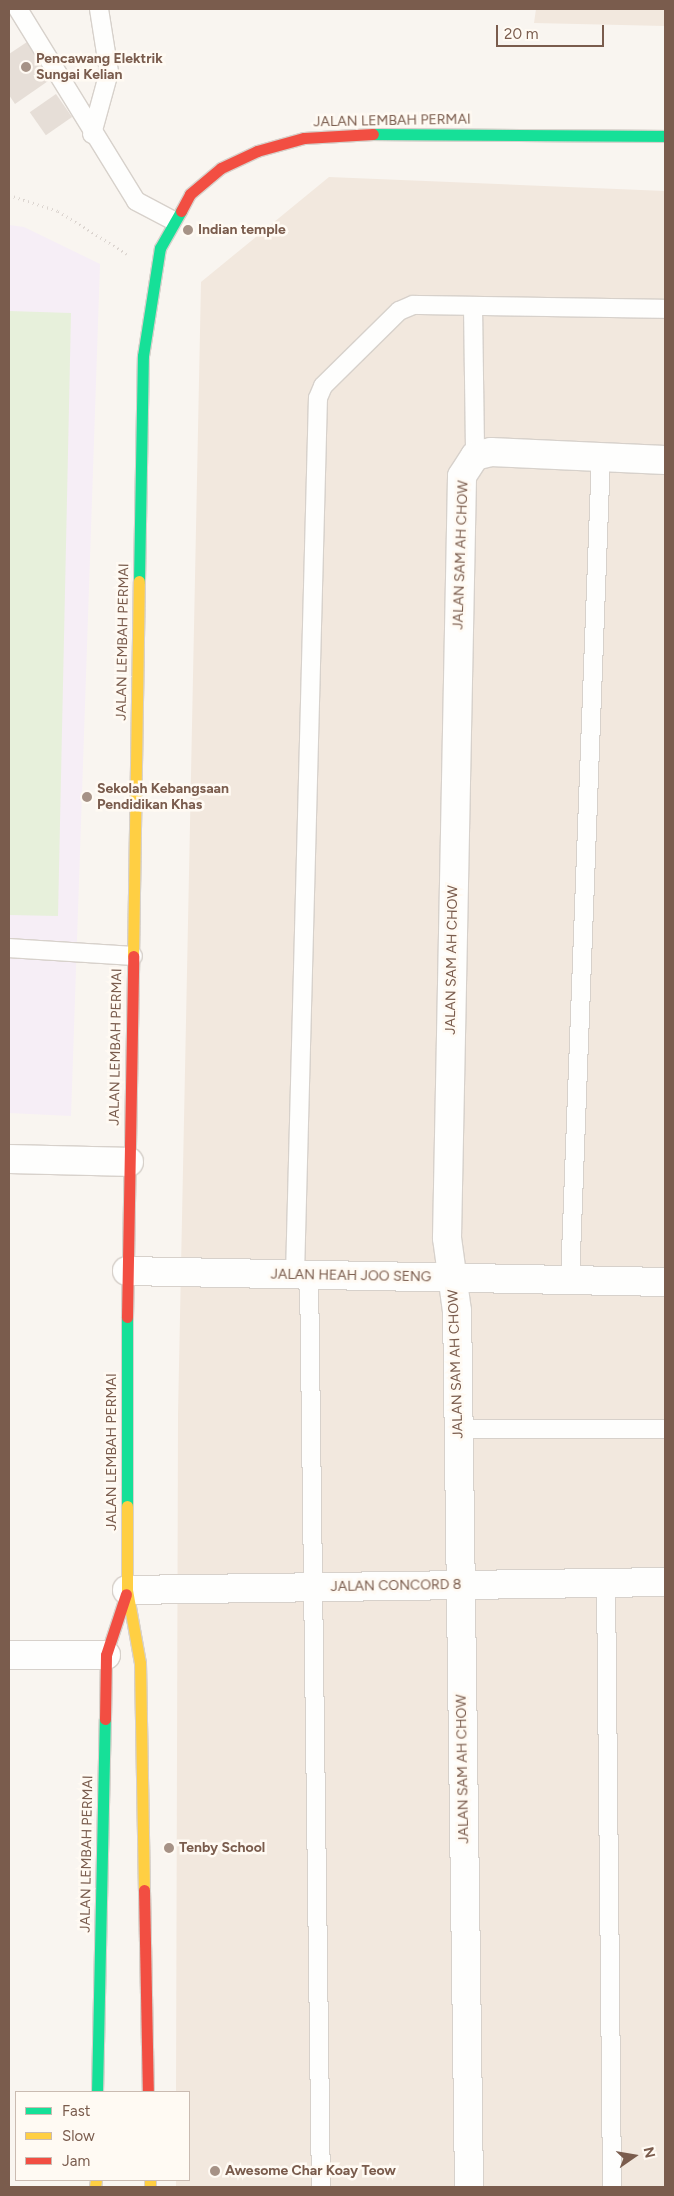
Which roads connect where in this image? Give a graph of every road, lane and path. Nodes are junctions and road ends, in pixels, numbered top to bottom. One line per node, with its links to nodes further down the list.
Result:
1 (18, 9): 3 (lane)
2 (99, 9): 3 (lane)
3 (92, 134): 6 (lane)
4 (665, 136): 6 (main road, JALAN LEMBAH PERMAI)
5 (9, 196): 7 (path)
6 (172, 220): 7 (main road, JALAN LEMBAH PERMAI)
7 (157, 273): 14 (main road, JALAN LEMBAH PERMAI)
8 (473, 306): 9 (lane); 10 (lane); 18 (lane)
9 (665, 308)
10 (475, 456): 11 (street); 19 (street, JALAN SAM AH CHOW)
11 (600, 457): 12 (street); 20 (lane)
12 (665, 460)
13 (9, 948): 14 (lane)
14 (133, 956): 16 (main road, JALAN LEMBAH PERMAI)
15 (9, 1159): 16 (street)
16 (129, 1162): 17 (main road, JALAN LEMBAH PERMAI)
17 (127, 1272): 18 (street, JALAN HEAH JOO SENG); 28 (main road, JALAN LEMBAH PERMAI)
18 (302, 1275): 19 (street, JALAN HEAH JOO SENG); 27 (lane)
19 (453, 1278): 20 (street, JALAN HEAH JOO SENG); 22 (street, JALAN SAM AH CHOW)
20 (570, 1281): 21 (street, JALAN HEAH JOO SENG)
21 (665, 1282)
22 (458, 1429): 23 (lane); 26 (street, JALAN SAM AH CHOW)
23 (665, 1429)
24 (606, 1582): 25 (street, JALAN CONCORD 8); 26 (street, JALAN CONCORD 8); 35 (lane)
25 (665, 1582)
26 (460, 1585): 27 (street, JALAN CONCORD 8); 34 (street, JALAN SAM AH CHOW)
27 (316, 1587): 28 (street, JALAN CONCORD 8); 33 (lane)
28 (127, 1590): 30 (main road, JALAN LEMBAH PERMAI); 32 (main road, JALAN LEMBAH PERMAI)
29 (9, 1655): 30 (street)
30 (106, 1655): 31 (main road, JALAN LEMBAH PERMAI)
31 (97, 2091)
32 (148, 2091)
33 (321, 2187)
34 (469, 2187)
35 (612, 2187)

